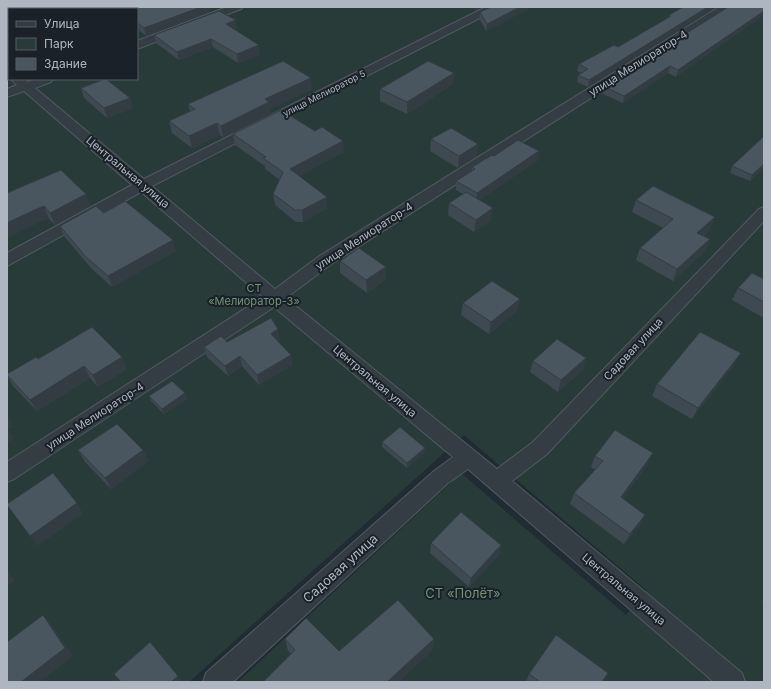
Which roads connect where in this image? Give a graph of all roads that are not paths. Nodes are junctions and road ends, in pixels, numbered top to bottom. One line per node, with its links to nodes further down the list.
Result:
1 (238, 7): 4 (street)
2 (495, 7): 8 (street, улица Мелиоратор 5)
3 (727, 7): 11 (street, улица Мелиоратор-4)
4 (138, 45)
5 (41, 80): 6 (street)
6 (22, 83): 7 (street); 8 (street, Центральная улица)
7 (7, 93)
8 (144, 185): 10 (street, улица Мелиоратор 5); 11 (street, Центральная улица)
9 (764, 212): 14 (street, Садовая улица)
10 (7, 260)
11 (275, 298): 12 (street, Центральная улица); 13 (street, улица Мелиоратор-4)
12 (467, 458): 14 (street, Центральная улица); 15 (street, Садовая улица)
13 (7, 473)
14 (497, 481): 16 (street, Центральная улица)
15 (215, 682)
16 (733, 682)

